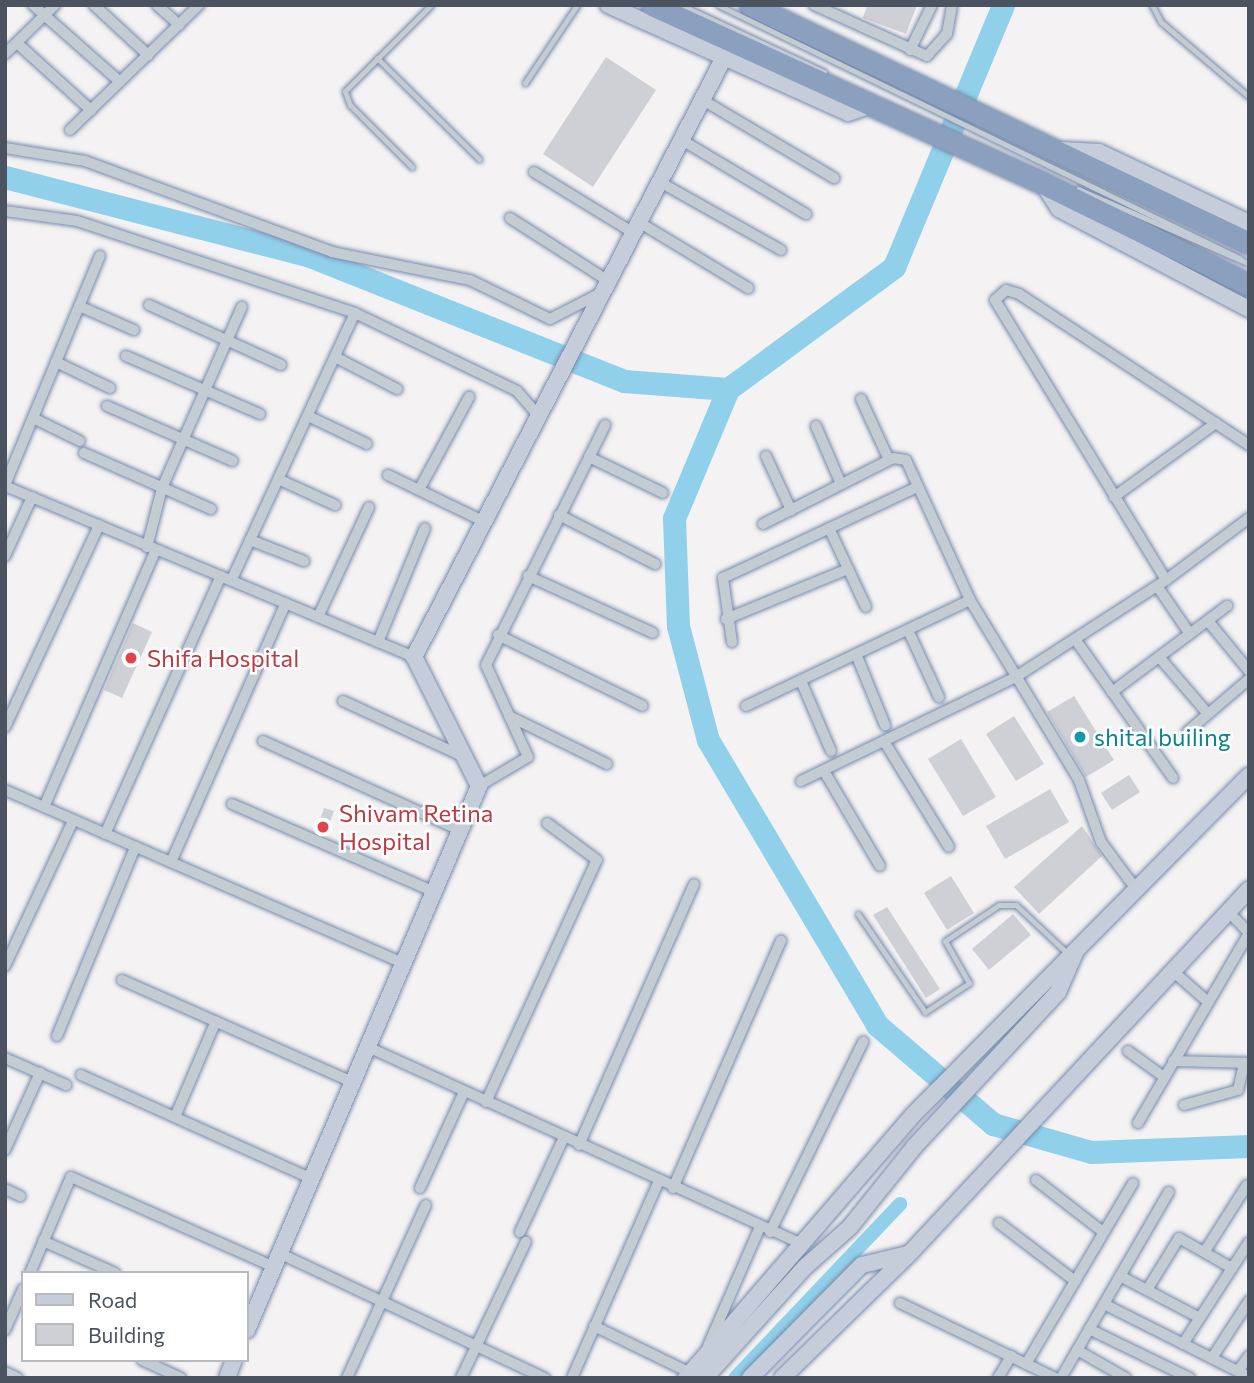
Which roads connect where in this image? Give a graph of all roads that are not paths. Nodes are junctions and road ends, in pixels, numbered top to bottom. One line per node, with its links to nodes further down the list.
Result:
1 (33, 5): 17 (street)
2 (55, 5): 17 (street)
3 (94, 5): 23 (street)
4 (157, 5): 18 (street)
5 (199, 5): 18 (street)
6 (431, 5): 24 (lane)
7 (577, 5): 26 (lane)
8 (608, 5): 21 (main road)
9 (652, 5): 21 (highway)
10 (681, 5): 31 (lane)
11 (718, 5): 27 (lane)
12 (750, 5): 27 (highway)
13 (814, 5): 20 (street)
14 (932, 5): 20 (street)
15 (952, 5): 20 (street)
16 (1152, 5): 28 (lane)
17 (44, 17): 19 (street); 25 (street)
18 (178, 25): 23 (street)
19 (17, 43): 22 (street); 30 (street)
20 (910, 50)
21 (726, 52): 29 (main road); 31 (highway)
22 (5, 54)
23 (148, 55): 25 (street)
24 (377, 58): 36 (lane); 37 (lane)
25 (120, 82): 30 (street)
26 (525, 83)
27 (914, 92): 35 (highway)
28 (1249, 97)
29 (701, 99): 33 (main road); 39 (street)
30 (91, 110): 32 (street)
31 (897, 115): 40 (highway)
32 (70, 131)
33 (680, 139): 41 (main road); 43 (street)
34 (5, 148): 51 (street)
35 (1054, 153): 45 (main road); 49 (highway)
36 (479, 159)
37 (412, 167)
38 (534, 172): 46 (street)
39 (834, 178)
40 (1042, 179): 49 (lane); 50 (highway); 56 (main road)
41 (658, 181): 46 (main road); 47 (street)
42 (5, 211): 57 (street)
43 (806, 214)
44 (510, 218): 51 (street)
45 (1249, 223)
46 (634, 226): 51 (main road); 52 (street)
47 (781, 250)
48 (100, 256): 54 (street)
49 (1248, 257)
50 (1249, 285)
51 (603, 287): 70 (main road)
52 (748, 288)
53 (149, 305): 59 (street)
54 (79, 306): 58 (street); 62 (street)
55 (242, 307): 59 (street)
56 (1249, 309)
57 (355, 313): 61 (street); 70 (street)
58 (134, 330)
59 (225, 340): 63 (street); 66 (street)
60 (126, 356): 66 (street)
61 (335, 357): 65 (street); 72 (street)
62 (56, 362): 64 (street); 73 (street)
63 (281, 365)
64 (110, 388)
65 (397, 389)
66 (204, 390): 71 (street); 77 (street)
67 (469, 397): 92 (street)
68 (861, 400): 84 (street)
69 (107, 406): 77 (street)
70 (539, 409): 102 (main road)
71 (260, 414)
72 (307, 416): 79 (street); 87 (street)
73 (33, 418): 78 (street); 89 (street)
74 (1216, 424): 80 (street); 95 (street); 95 (street)
75 (605, 425): 83 (street)
76 (816, 426): 88 (street)
77 (183, 439): 85 (street); 91 (street)
78 (80, 441)
79 (367, 444)
80 (1249, 445)
81 (84, 453): 91 (street)
82 (766, 456): 99 (street)
83 (589, 457): 93 (street); 100 (street)
84 (889, 460): 88 (street); 90 (street)
85 (233, 461)
86 (388, 475): 92 (street)
87 (278, 479): 96 (street); 107 (street)
88 (841, 484): 99 (street)
89 (5, 485): 94 (street)
90 (918, 487): 106 (street); 116 (street)
91 (162, 488): 98 (street); 108 (street)
92 (419, 489): 102 (street)
93 (663, 493)
94 (32, 497): 104 (street); 109 (street)
95 (1114, 497): 115 (street)
96 (335, 505)
97 (369, 507): 120 (street)
98 (211, 509)
99 (791, 510): 103 (street)
100 (559, 515): 111 (street); 113 (street)
101 (1249, 518): 115 (street)
102 (483, 521): 131 (main road)
103 (763, 524)
104 (99, 525): 108 (street); 145 (street)
105 (425, 528): 128 (street)
106 (829, 528): 112 (street); 121 (street)
107 (250, 540): 110 (street); 114 (street)
108 (152, 549): 114 (street); 159 (street)
109 (5, 556)
110 (304, 561)
111 (655, 565)
112 (848, 569): 119 (street); 121 (street)
113 (528, 576): 124 (street); 126 (street)
114 (227, 577): 117 (street); 163 (street)
115 (1161, 583): 125 (street); 127 (street)
116 (970, 600): 123 (street); 134 (street)
117 (286, 603): 120 (street); 166 (street)
118 (1227, 606): 122 (street)
119 (866, 607)
120 (318, 617): 128 (street)
121 (726, 619): 129 (street)
122 (1208, 621): 125 (street); 133 (street)
123 (908, 630): 130 (street); 138 (street)
124 (653, 633)
125 (1190, 634): 132 (street)
126 (498, 635): 140 (street); 143 (street)
127 (1075, 639): 134 (street); 137 (street)
128 (378, 642): 131 (street)
129 (732, 642)
130 (856, 654): 136 (street); 144 (street)
131 (414, 657): 150 (main road)
132 (1159, 657): 137 (street); 142 (street)
133 (1249, 671)
134 (1014, 678): 148 (street); 169 (street)
135 (1249, 679): 142 (street)
136 (801, 681): 141 (street); 149 (street)
137 (1112, 692): 154 (street)
138 (939, 697)
139 (343, 701): 150 (street)
140 (643, 706)
141 (746, 706)
142 (1208, 714): 146 (street)
143 (509, 716): 151 (street); 156 (street)
144 (886, 725)
145 (5, 727)
146 (1187, 732)
147 (263, 741): 162 (street)
148 (884, 741): 152 (street); 164 (street)
149 (831, 751)
150 (464, 758): 156 (main road)
151 (607, 764)
152 (824, 771): 155 (street); 167 (street)
153 (1249, 776): 169 (main road)
154 (1172, 778)
155 (801, 781)
156 (479, 786): 162 (main road)
157 (5, 790): 159 (street)
158 (232, 804): 171 (street)
159 (44, 807): 160 (street)
160 (73, 821): 163 (street); 178 (street)
161 (547, 823): 196 (street)
162 (459, 830): 171 (main road)
163 (105, 834): 165 (street)
164 (949, 847)
165 (135, 848): 166 (street); 183 (street)
166 (171, 862): 177 (street)
167 (880, 866)
168 (694, 884): 201 (street)
169 (1133, 885): 175 (main road)
170 (1249, 890): 172 (main road)
171 (432, 891): 177 (main road)
172 (1229, 912): 179 (main road); 181 (street)
173 (858, 914): 176 (lane)
174 (781, 941): 209 (street)
175 (1080, 941): 176 (main road); 216 (main road)
176 (1068, 954): 213 (main road)
177 (400, 962): 185 (main road)
178 (5, 966)
179 (1175, 974): 181 (street); 223 (main road)
180 (122, 980): 182 (street)
181 (1208, 1002): 188 (street)
182 (216, 1021): 193 (street); 198 (street)
183 (57, 1037)
184 (863, 1041): 217 (street)
185 (370, 1048): 193 (main road); 195 (street)
186 (1128, 1051): 192 (street)
187 (5, 1058): 190 (street)
188 (1172, 1061): 189 (street); 192 (street)
189 (1246, 1063): 197 (street)
190 (40, 1073): 194 (street); 202 (street)
191 (81, 1075): 198 (street)
192 (1164, 1077): 199 (street)
193 (354, 1083): 203 (main road)
194 (66, 1085)
195 (464, 1092): 196 (street); 208 (street)
196 (486, 1102): 200 (street)
197 (1184, 1105)
198 (175, 1117): 203 (street)
199 (1138, 1123)
200 (564, 1137): 201 (street); 242 (street)
201 (579, 1145): 205 (street)
202 (5, 1150)
203 (312, 1179): 224 (main road)
204 (1036, 1180): 218 (street)
205 (659, 1181): 209 (street); 237 (street)
206 (1133, 1183): 218 (street)
207 (1247, 1185): 222 (street)
208 (420, 1188)
209 (673, 1188): 217 (street)
210 (5, 1189): 212 (street)
211 (1169, 1192): 228 (street)
212 (20, 1196)
213 (838, 1203): 216 (main road); 221 (main road)
214 (426, 1205): 232 (street)
215 (999, 1223): 229 (street)
216 (850, 1227): 252 (main road)
217 (765, 1230): 221 (street); 252 (street)
218 (1103, 1232): 229 (street)
219 (43, 1241): 224 (street); 226 (street); 227 (street)
220 (1249, 1242): 225 (street)
221 (803, 1244): 252 (main road)
222 (1205, 1251): 225 (street); 230 (street)
223 (910, 1253): 262 (main road); 263 (main road)
224 (275, 1260): 232 (street); 238 (main road)
225 (1232, 1268): 236 (street)
226 (31, 1271)
227 (110, 1271)
228 (1120, 1276): 230 (street); 234 (street)
229 (1075, 1281): 249 (street)
230 (1147, 1290): 236 (street)
231 (1249, 1301): 245 (street)
232 (383, 1302): 242 (street); 258 (street)
233 (900, 1303): 246 (street)
234 (1104, 1304): 239 (street); 241 (street)
235 (20, 1306): 240 (street)
236 (1200, 1318): 241 (street)
237 (594, 1326): 252 (street); 261 (street)
238 (248, 1328)
239 (1089, 1329): 243 (street); 268 (street)
240 (5, 1330)
241 (1183, 1344): 245 (street)
242 (476, 1346): 259 (street); 260 (street)
243 (1077, 1350): 266 (street); 267 (street)
244 (1249, 1356): 250 (street)
245 (1212, 1358): 250 (street)
246 (1008, 1361): 249 (street); 264 (street); 265 (street)
247 (146, 1362): 256 (street)
248 (233, 1362): 257 (main road)
249 (1026, 1364): 253 (street)
250 (1238, 1371): 254 (street)
251 (5, 1372): 255 (street)
252 (696, 1372)
253 (1045, 1375): 266 (street)
254 (1249, 1377)
255 (18, 1378)
256 (181, 1378)
257 (226, 1378)
258 (347, 1378)
259 (461, 1378)
260 (545, 1378)
261 (572, 1378)
262 (750, 1378)
263 (782, 1378)
264 (998, 1378)
265 (1013, 1378)
266 (1058, 1378)
267 (1126, 1378)
268 (1190, 1378)

